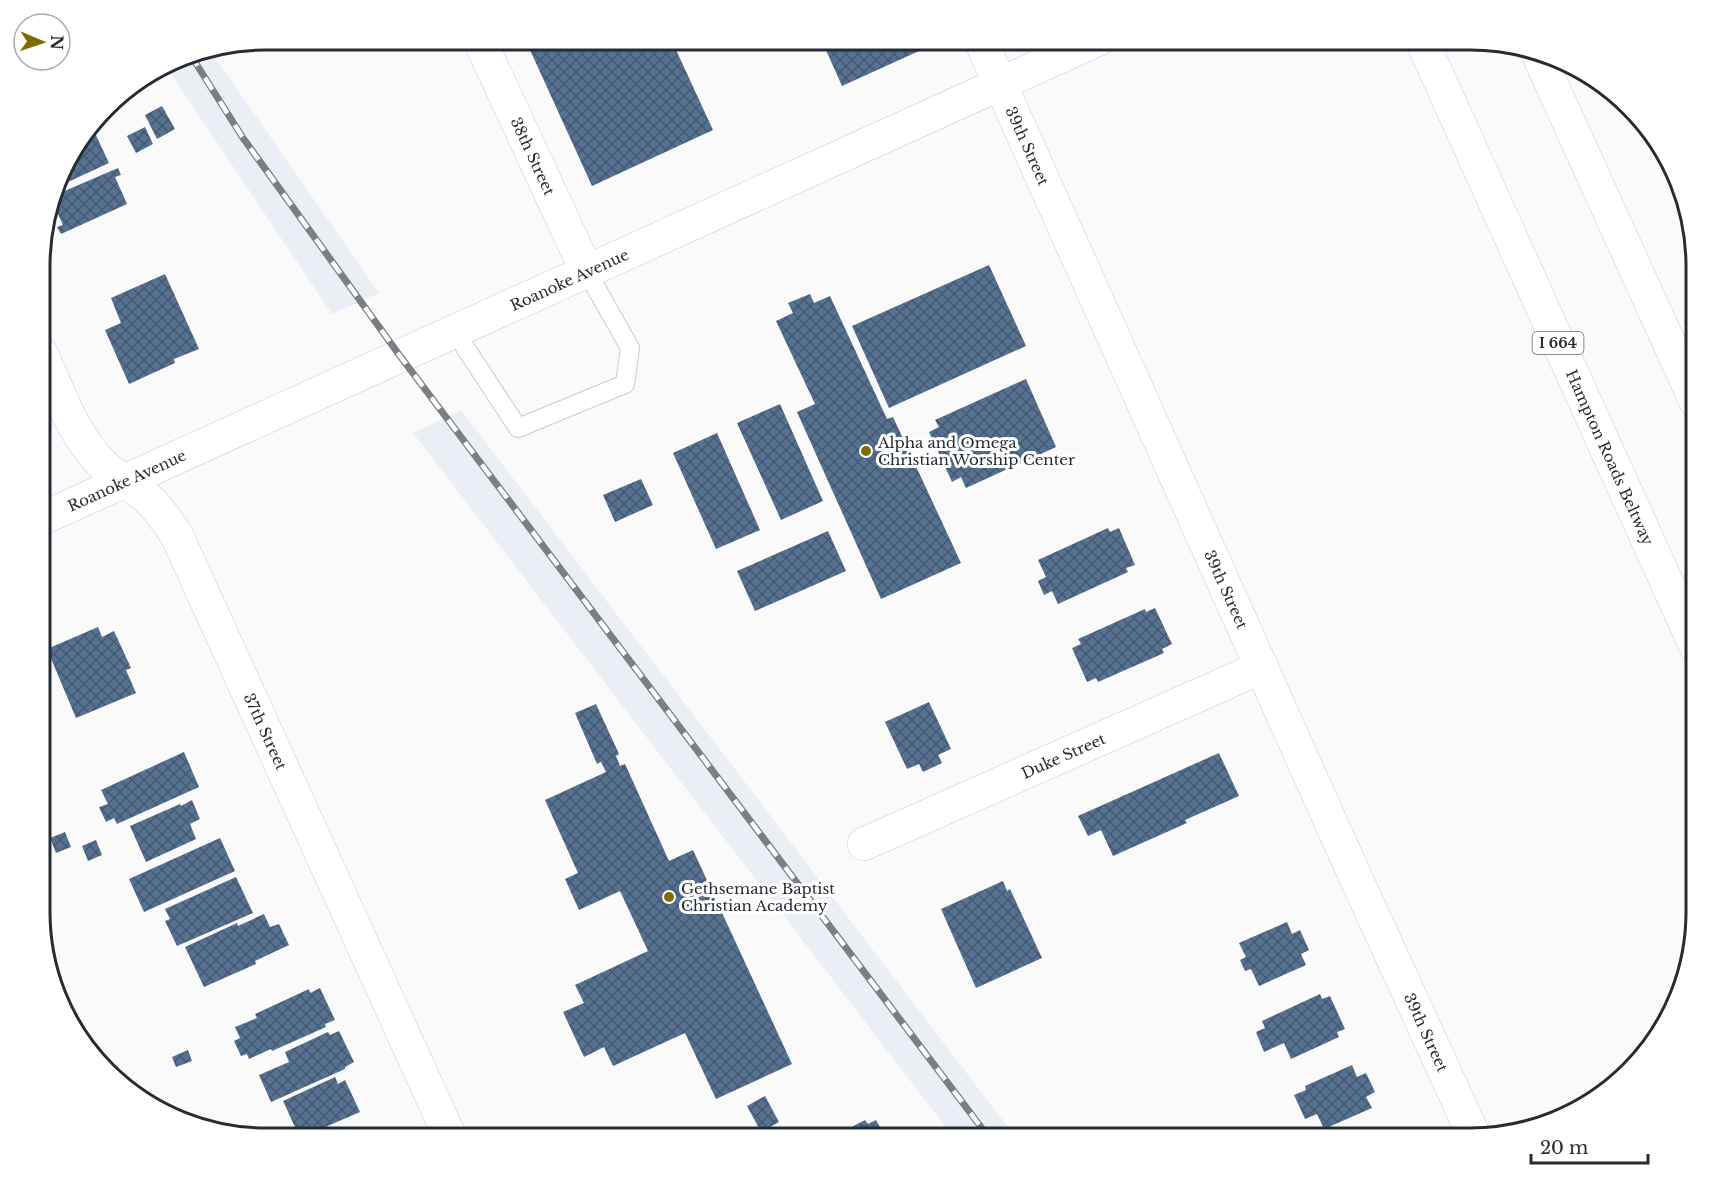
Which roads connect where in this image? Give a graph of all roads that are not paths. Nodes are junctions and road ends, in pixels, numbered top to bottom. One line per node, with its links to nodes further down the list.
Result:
1 (484, 50): 7 (main road, 38th Street)
2 (985, 50): 6 (main road, 39th Street)
3 (1076, 50): 6 (main road, Roanoke Avenue)
4 (1426, 50): 13 (main road, Hampton Roads Beltway / I 664)
5 (1541, 62): 10 (main road)
6 (1001, 84): 7 (main road, Roanoke Avenue); 14 (main road, 39th Street)
7 (587, 272): 8 (main road, Roanoke Avenue); 8 (lane)
8 (455, 332): 11 (main road, Roanoke Avenue)
9 (50, 373): 11 (main road, 37th Street)
10 (1686, 380)
11 (126, 481): 12 (main road, Roanoke Avenue); 16 (main road, 37th Street)
12 (50, 515)
13 (1686, 624)
14 (1262, 667): 15 (main road, Duke Street); 17 (main road, 39th Street)
15 (864, 844)
16 (446, 1128)
17 (1470, 1128)

